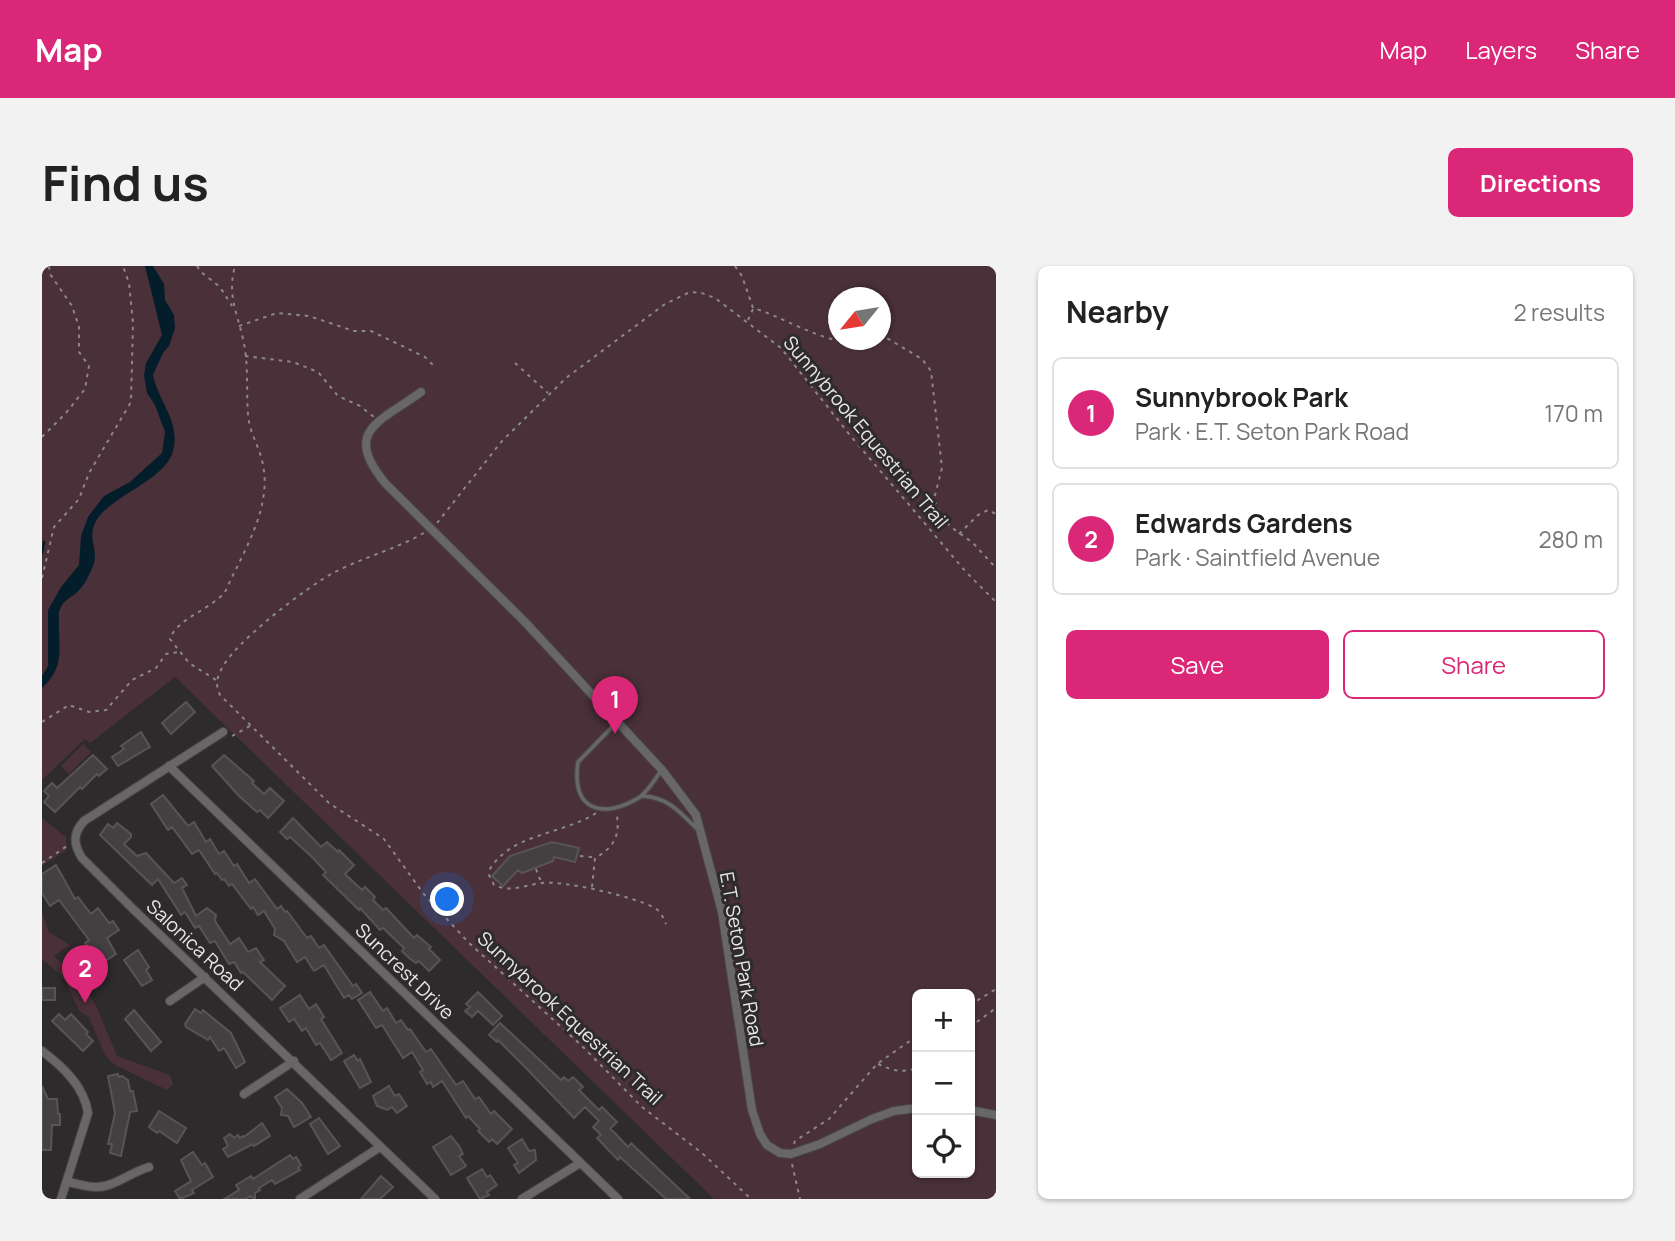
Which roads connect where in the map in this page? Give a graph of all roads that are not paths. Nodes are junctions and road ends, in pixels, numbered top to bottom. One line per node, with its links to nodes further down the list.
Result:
1 (421, 392): 2 (street, E.T. Seton Park Road)
2 (617, 722): 5 (street, E.T. Seton Park Road); 6 (lane)
3 (226, 734): 4 (street, Salonica Road)
4 (169, 766): 8 (street, Salonica Road); 17 (street, Suncrest Drive)
5 (662, 770): 6 (lane); 7 (street, E.T. Seton Park Road)
6 (642, 796): 7 (lane)
7 (700, 831): 13 (street, E.T. Seton Park Road)
8 (205, 977): 9 (street); 11 (street, Salonica Road)
9 (170, 1001)
10 (42, 1051): 19 (street)
11 (294, 1062): 12 (street); 16 (street, Salonica Road)
12 (244, 1094)
13 (912, 1109)
14 (975, 1111): 15 (street)
15 (996, 1115)
16 (380, 1147): 21 (street); 22 (street, Salonica Road)
17 (580, 1163): 23 (street); 24 (street, Suncrest Drive)
18 (149, 1167): 19 (street)
19 (67, 1182): 20 (street)
20 (61, 1199)
21 (300, 1199)
22 (435, 1199)
23 (523, 1199)
24 (618, 1199)

